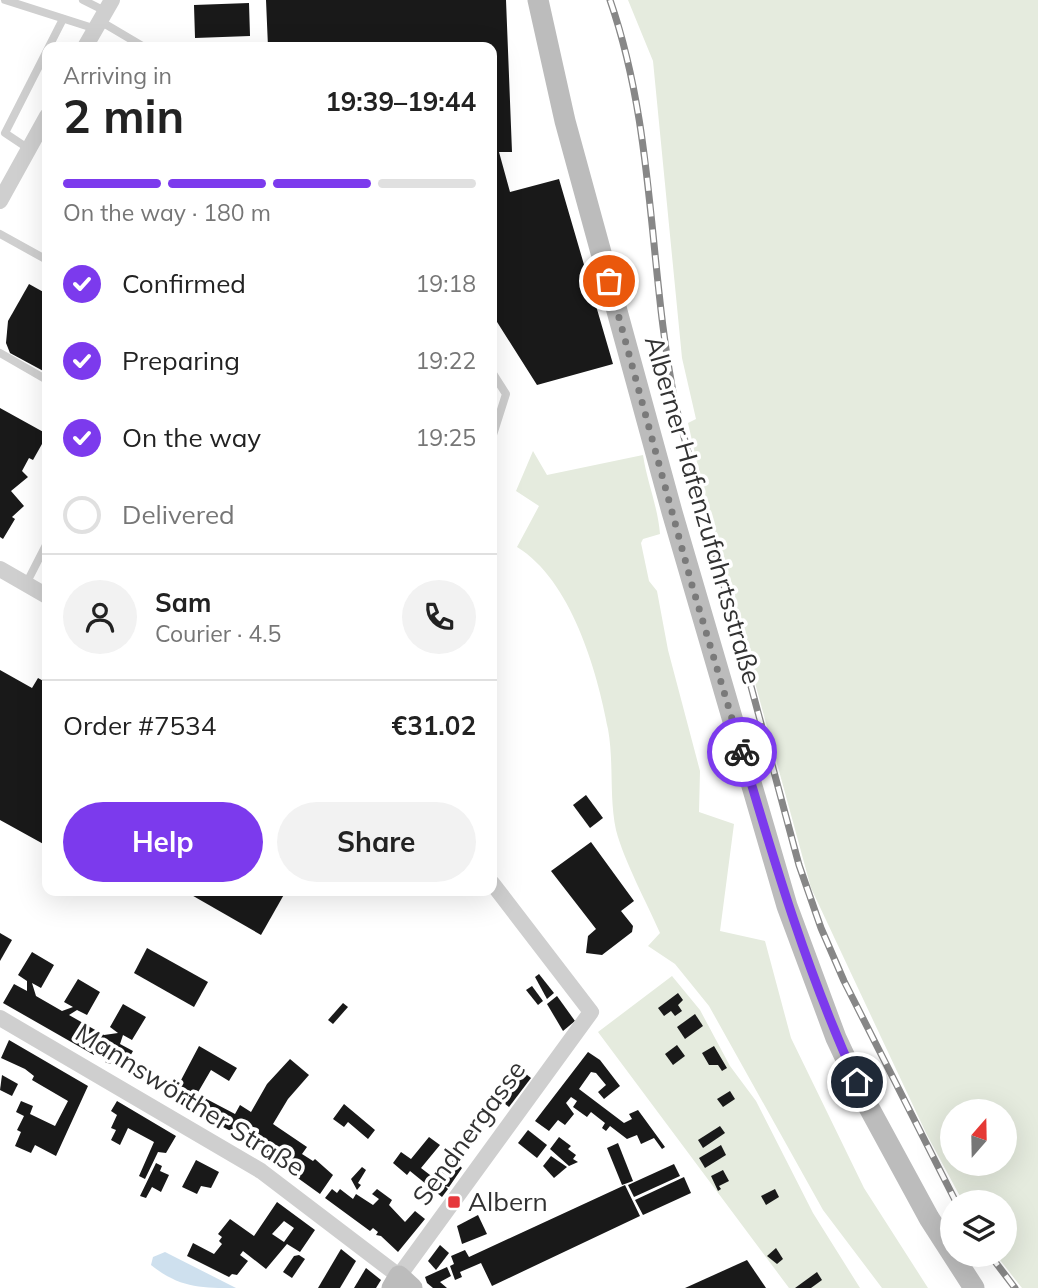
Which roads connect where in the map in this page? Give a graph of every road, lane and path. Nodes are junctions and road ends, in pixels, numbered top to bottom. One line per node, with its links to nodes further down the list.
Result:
1 (5, 0): 5 (lane)
2 (83, 0): 4 (lane)
3 (538, 0): 26 (main road, Alberner Hafenzufahrtsstraße)
4 (103, 15): 5 (lane); 7 (street); 8 (lane)
5 (63, 19): 6 (lane)
6 (51, 42)
7 (88, 42)
8 (138, 42)
9 (42, 60): 11 (lane)
10 (42, 125): 11 (street)
11 (29, 149): 12 (street)
12 (0, 201)
13 (0, 234): 14 (lane)
14 (42, 257)
15 (0, 353): 16 (lane)
16 (42, 377)
17 (497, 380): 18 (lane)
18 (497, 422)
19 (42, 553): 21 (lane)
20 (0, 569): 21 (street)
21 (26, 584): 22 (street)
22 (42, 593)
23 (497, 890): 25 (street, Sendnergasse)
24 (0, 1018): 25 (street, Mannswörther Straße)
25 (401, 1284)
26 (974, 1288)

